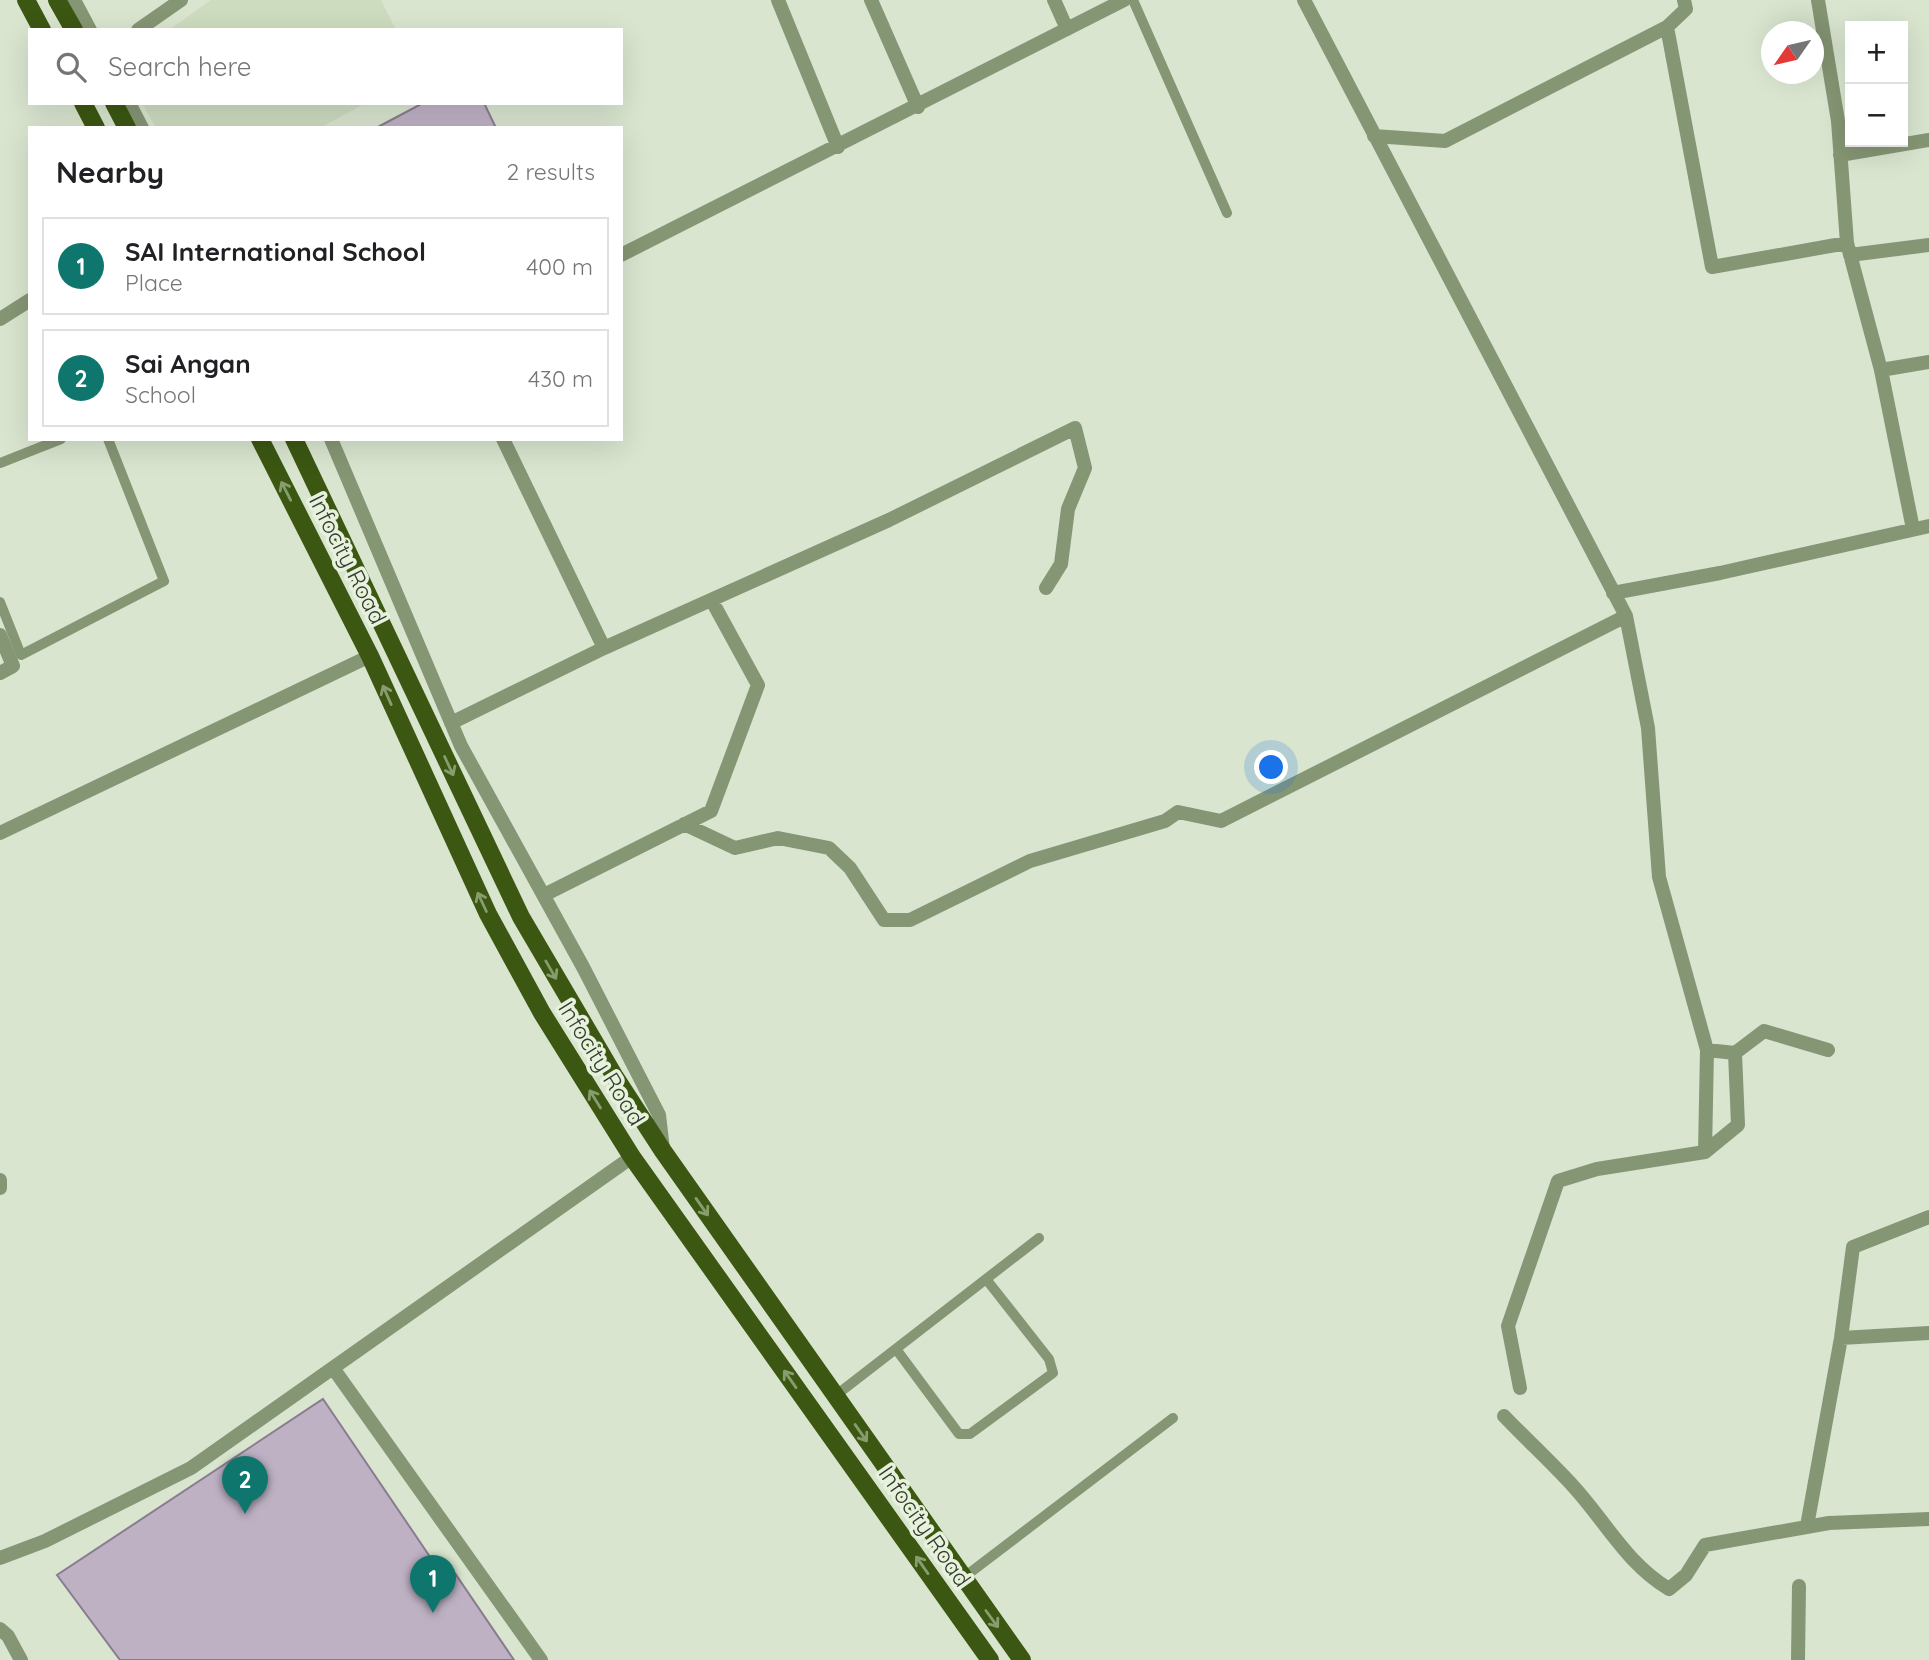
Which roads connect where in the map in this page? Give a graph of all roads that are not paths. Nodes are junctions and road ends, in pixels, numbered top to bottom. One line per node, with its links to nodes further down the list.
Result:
1 (26, 0): 14 (main road)
2 (57, 0): 15 (main road)
3 (74, 0): 16 (street)
4 (181, 0): 17 (street)
5 (778, 0): 28 (street)
6 (871, 0): 22 (street)
7 (1054, 0): 18 (street)
8 (1124, 0): 18 (street)
9 (1133, 0): 30 (lane)
10 (1304, 0): 26 (street)
11 (1684, 0): 13 (street)
12 (1818, 0): 29 (street)
13 (1667, 27): 26 (street); 32 (street)
14 (41, 28)
15 (73, 28)
16 (89, 28)
17 (141, 28)
18 (1067, 29): 22 (street)
19 (84, 105): 23 (main road)
20 (115, 105): 24 (main road)
21 (130, 105): 25 (street)
22 (918, 107): 28 (street)
23 (95, 126)
24 (126, 126)
25 (141, 126)
26 (1374, 136): 48 (street)
27 (1929, 140): 29 (street)
28 (838, 148): 33 (street)
29 (1840, 155): 32 (street)
30 (1227, 212)
31 (1929, 245): 32 (street)
32 (1849, 249): 37 (street)
33 (623, 254)
34 (28, 301): 35 (street)
35 (0, 319)
36 (1929, 362): 37 (street)
37 (1881, 370): 46 (street)
38 (56, 441): 44 (lane)
39 (109, 441): 50 (lane)
40 (261, 441): 54 (main road, Infocity Road, one-way to 40)
41 (295, 441): 57 (main road, Infocity Road, one-way to 57)
42 (332, 441): 56 (street)
43 (504, 441): 53 (street)
44 (0, 463)
45 (1929, 526): 46 (street)
46 (1913, 529): 48 (street)
47 (1046, 588): 49 (street)
48 (1613, 593): 51 (street)
49 (712, 601): 53 (street); 59 (street)
50 (0, 602)
51 (1626, 616): 59 (street); 62 (street)
52 (0, 635): 55 (street)
53 (604, 648): 56 (street)
54 (370, 656): 58 (main road, Infocity Road, one-way to 54); 60 (street)
55 (0, 673)
56 (451, 723): 61 (street)
57 (468, 807): 58 (main road); 65 (main road, Infocity Road, one-way to 65)
58 (444, 819): 67 (main road, Infocity Road, one-way to 58)
59 (684, 824): 61 (street)
60 (1, 828)
61 (544, 895): 65 (street)
62 (1707, 1050): 64 (street); 66 (street)
63 (1828, 1050): 64 (street)
64 (1735, 1053): 66 (street)
65 (663, 1151): 73 (main road, Infocity Road, one-way to 73)
66 (1705, 1152): 79 (street)
67 (632, 1157): 74 (main road, Infocity Road); 78 (street)
68 (0, 1180): 69 (street)
69 (0, 1188)
70 (1929, 1217): 76 (street)
71 (1039, 1238): 72 (lane)
72 (986, 1279): 77 (lane); 77 (lane)
73 (778, 1316): 74 (main road); 80 (main road, Infocity Road)
74 (756, 1332): 91 (main road, Infocity Road, one-way to 74)
75 (1929, 1333): 76 (street)
76 (1841, 1338): 84 (street)
77 (896, 1349): 80 (lane)
78 (333, 1368): 85 (street); 90 (street)
79 (1520, 1388)
80 (835, 1396): 86 (main road, Infocity Road, one-way to 86)
81 (1504, 1416): 84 (street)
82 (1173, 1418): 86 (lane)
83 (1929, 1519): 84 (street)
84 (1807, 1526)
85 (0, 1559)
86 (963, 1578): 92 (main road, Infocity Road, one-way to 92)
87 (1799, 1586): 93 (street)
88 (0, 1629): 89 (street)
89 (21, 1660)
90 (541, 1660)
91 (990, 1660)
92 (1022, 1660)
93 (1798, 1660)

